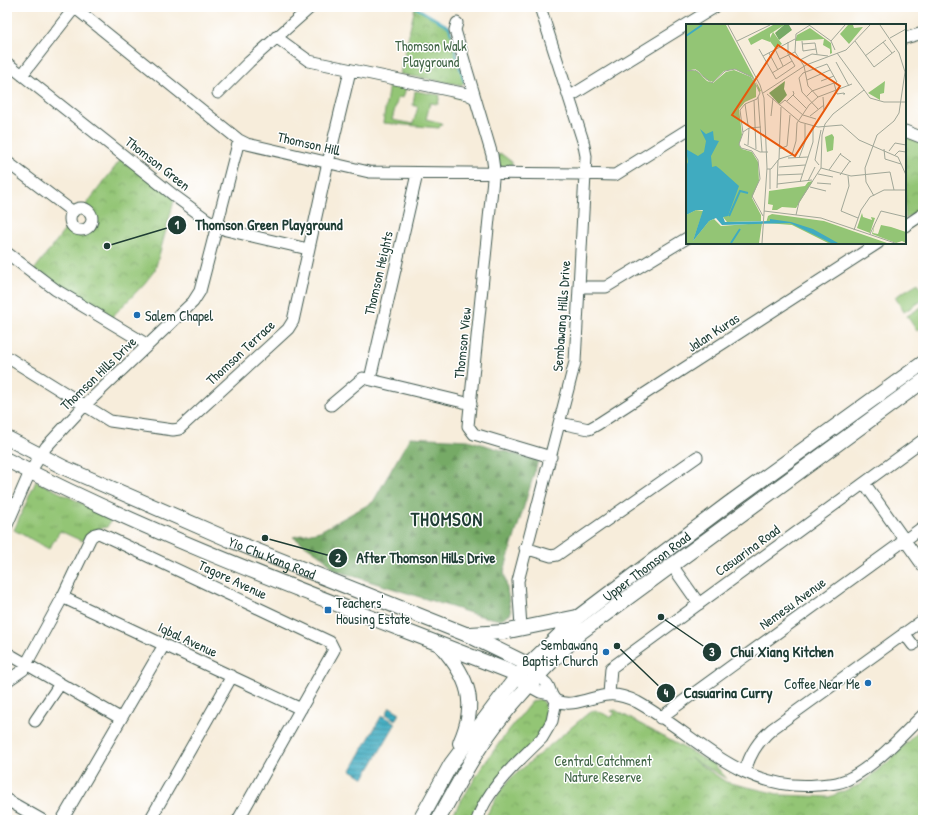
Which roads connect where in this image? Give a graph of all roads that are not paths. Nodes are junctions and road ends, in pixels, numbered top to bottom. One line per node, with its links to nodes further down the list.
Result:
1 (74, 7): 13 (street); 20 (street, Thomson Hill)
2 (311, 7): 9 (street)
3 (715, 7): 6 (street)
4 (542, 8): 16 (street, Sembawang Hills Drive)
5 (457, 22): 15 (street, Thomson View)
6 (687, 24)
7 (686, 25): 16 (street)
8 (923, 33): 10 (street)
9 (276, 37): 12 (street); 14 (street)
10 (906, 38)
11 (7, 62): 13 (street, Thomson Green)
12 (350, 71): 15 (street); 22 (street, Thomson Terrace)
13 (22, 75): 29 (street, Thomson Green)
14 (218, 93)
15 (474, 97): 24 (street, Thomson View)
16 (569, 97): 25 (street, Sembawang Hills Drive)
17 (686, 131): 25 (street, Thomson Hill)
18 (906, 131): 19 (street)
19 (923, 138)
20 (239, 140): 22 (street, Thomson Hill); 29 (street, Thomson Hills Drive)
21 (7, 162): 26 (street)
22 (328, 163): 23 (street, Thomson Hill); 32 (street, Thomson Terrace)
23 (417, 174): 24 (street, Thomson Hill); 38 (street, Thomson Heights)
24 (494, 174): 25 (street, Thomson Hill); 40 (street, Thomson View)
25 (585, 174): 34 (street, Sembawang Hills Drive)
26 (73, 212)
27 (923, 214): 28 (street)
28 (906, 225)
29 (217, 226): 32 (street, Thomson Green); 35 (street, Thomson Hills Drive)
30 (686, 239): 34 (street)
31 (876, 244): 43 (street, Jalan Kuras)
32 (308, 249): 42 (street, Thomson Terrace)
33 (7, 254): 35 (street)
34 (579, 287): 43 (street, Sembawang Hills Drive)
35 (148, 345): 42 (street, Thomson Hills Drive)
36 (7, 357): 42 (street)
37 (923, 362): 52 (main road, Upper Thomson Road)
38 (370, 379): 40 (street); 41 (street)
39 (923, 381): 53 (main road, Upper Thomson Road)
40 (471, 404): 47 (street, Thomson View)
41 (331, 405)
42 (84, 406): 46 (street, Thomson Hills Drive)
43 (560, 423): 47 (street, Sembawang Hills Drive)
44 (7, 438): 46 (main road, Yio Chu Kang Road)
45 (923, 440): 51 (street, Casuarina Road)
46 (39, 455): 50 (street, Thomson Hills Drive); 60 (main road, Yio Chu Kang Road)
47 (551, 457): 57 (street, Sembawang Hills Drive)
48 (697, 457): 57 (street)
49 (7, 460): 50 (main road, Yio Chu Kang Road)
50 (30, 472): 54 (street, Thomson Hills Drive); 63 (main road, Yio Chu Kang Road)
51 (865, 484): 56 (street); 62 (street, Casuarina Road)
52 (728, 504): 53 (main road); 64 (main road, Upper Thomson Road)
53 (738, 516): 58 (main road, Upper Thomson Road)
54 (7, 525)
55 (923, 527): 56 (street, Nemesu Avenue)
56 (904, 541): 59 (street); 85 (street, Nemesu Avenue)
57 (525, 548): 66 (street, Sembawang Hills Drive)
58 (671, 564): 62 (street); 78 (main road, Upper Thomson Road)
59 (923, 566)
60 (338, 584): 63 (main road); 68 (main road, Yio Chu Kang Road)
61 (62, 597): 70 (street, Iqbal Avenue); 73 (street, Tagore Avenue); 82 (street, Tagore Avenue)
62 (699, 604): 80 (street, Casuarina Road)
63 (364, 614): 69 (main road, Yio Chu Kang Road)
64 (578, 617): 66 (main road); 74 (main road, Upper Thomson Road)
65 (923, 620): 67 (street)
66 (521, 627): 68 (main road)
67 (904, 634): 71 (street); 88 (street)
68 (468, 635): 74 (main road, Yio Chu Kang Road)
69 (440, 644): 76 (main road, Yio Chu Kang Road); 87 (main road)
70 (164, 645): 75 (street, Iqbal Avenue); 84 (street)
71 (913, 645)
72 (7, 653): 73 (street)
73 (26, 664): 77 (street, Tagore Avenue); 79 (street)
74 (527, 666): 76 (main road, Upper Thomson Road); 78 (main road, Yio Chu Kang Road)
75 (232, 676): 82 (street, Iqbal Avenue); 92 (street)
76 (518, 676): 78 (main road, Yio Chu Kang Road); 87 (main road, Upper Thomson Road)
77 (7, 681)
78 (533, 681): 81 (street); 95 (main road, Upper Thomson Road)
79 (60, 684): 84 (street); 86 (street)
80 (609, 694): 81 (street); 85 (street)
81 (553, 697): 96 (street)
82 (301, 709): 93 (street, Tagore Avenue)
83 (923, 716): 88 (street)
84 (120, 718): 91 (street)
85 (660, 718): 88 (street)
86 (35, 721)
87 (451, 764): 94 (main road, Upper Thomson Road)
88 (745, 772)
89 (7, 800): 90 (street)
90 (42, 820)
91 (62, 820)
92 (150, 820)
93 (238, 820)
94 (420, 820)
95 (438, 820)
96 (477, 820)

